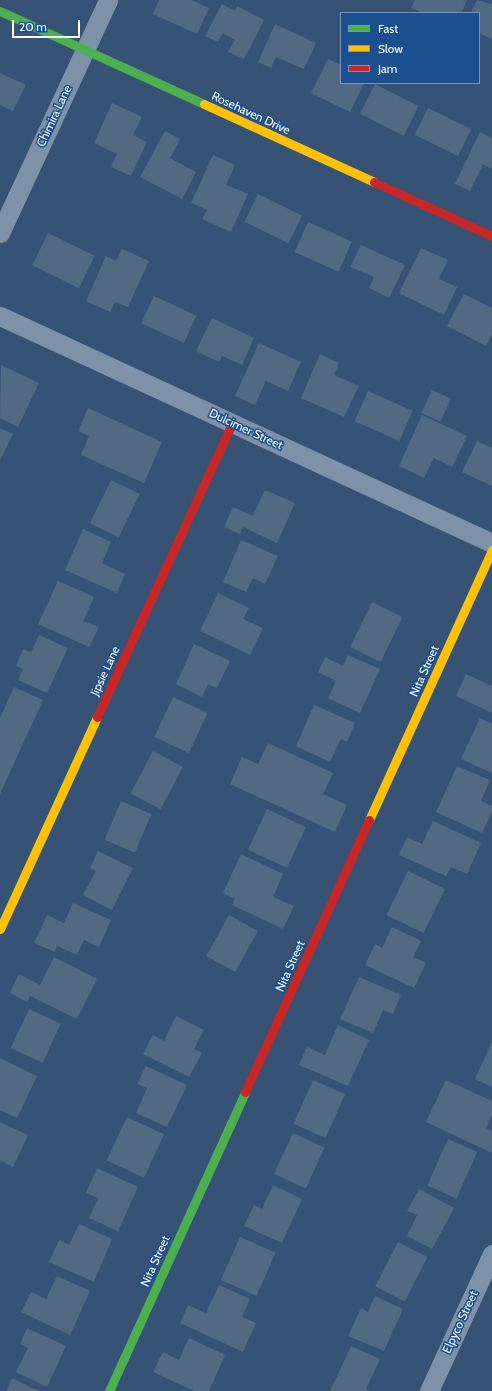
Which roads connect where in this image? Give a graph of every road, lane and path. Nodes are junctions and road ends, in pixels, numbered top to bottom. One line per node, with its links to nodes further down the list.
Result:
1 (108, 0): 3 (street, Chimira Lane)
2 (0, 11): 3 (street, Rosehaven Drive)
3 (85, 50): 4 (street, Chimira Lane); 5 (street, Rosehaven Drive)
4 (0, 233)
5 (492, 236)
6 (0, 316): 7 (street, Dulcimer Street)
7 (232, 423): 8 (street, Dulcimer Street); 10 (street, Jipsie Lane)
8 (492, 544)
9 (492, 550): 12 (street, Nita Street)
10 (0, 929)
11 (492, 1254): 13 (street, Elpyco Street)
12 (109, 1391)
13 (429, 1391)

